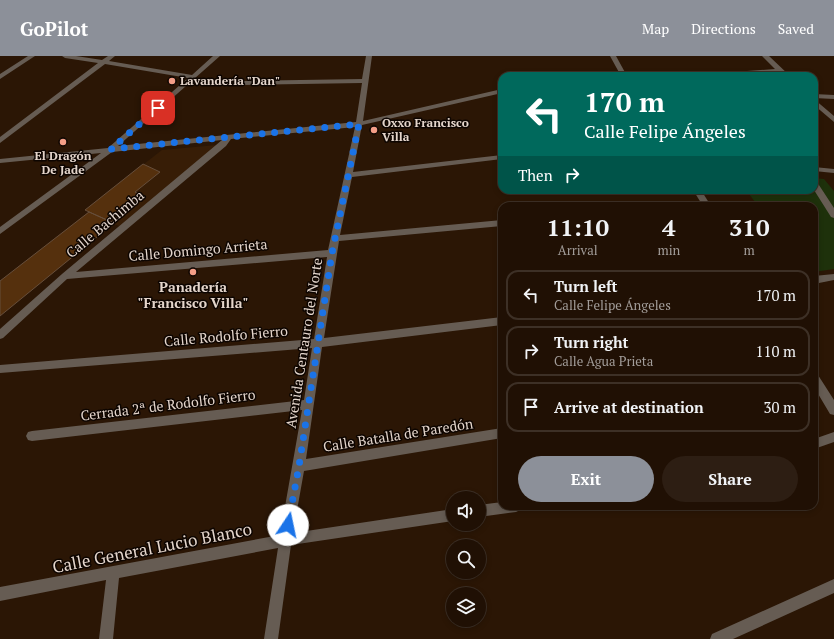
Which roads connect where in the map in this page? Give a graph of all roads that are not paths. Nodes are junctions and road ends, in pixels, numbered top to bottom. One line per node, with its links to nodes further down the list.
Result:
1 (32, 56): 12 (street)
2 (65, 56): 8 (street)
3 (112, 56): 8 (street)
4 (217, 56): 13 (street)
5 (371, 56): 14 (street, Avenida Centauro del Norte)
6 (612, 56): 10 (street)
7 (765, 56): 9 (street)
8 (103, 63): 13 (street); 23 (street)
9 (781, 70): 11 (street)
10 (622, 72)
11 (756, 72)
12 (0, 77)
13 (194, 77): 24 (street)
14 (366, 81): 15 (street); 21 (street, Avenida Centauro del Norte)
15 (244, 83)
16 (498, 93): 21 (street)
17 (818, 96): 18 (street)
18 (834, 97)
19 (818, 105): 20 (street)
20 (834, 120)
21 (359, 124): 22 (street); 29 (street, Avenida Centauro del Norte)
22 (229, 137): 24 (street); 36 (street, Calle Bachimba)
23 (0, 141)
24 (111, 149): 26 (street); 33 (street)
25 (498, 156): 29 (street)
26 (0, 161)
27 (818, 169): 28 (street)
28 (834, 171)
29 (349, 175): 34 (street, Avenida Centauro del Norte)
30 (818, 190): 31 (street)
31 (834, 215)
32 (498, 223): 34 (street)
33 (0, 231)
34 (336, 238): 35 (street, Avenida Centauro del Norte)
35 (332, 253): 36 (street, Calle Domingo Arrieta); 41 (street, Avenida Centauro del Norte)
36 (65, 276): 40 (street, Calle Bachimba)
37 (834, 277): 38 (street)
38 (818, 279)
39 (498, 321): 41 (street, Calle Rodolfo Fierro)
40 (0, 335)
41 (318, 343): 42 (street, Calle Rodolfo Fierro); 44 (street, Avenida Centauro del Norte)
42 (0, 369)
43 (818, 384): 45 (street)
44 (308, 404): 47 (street, Cerrada 2ª de Rodolfo Fierro); 50 (street, Avenida Centauro del Norte)
45 (834, 410)
46 (498, 434): 50 (street, Calle Batalla de Paredón)
47 (32, 436)
48 (834, 437): 49 (street)
49 (818, 443)
50 (299, 466): 54 (street, Avenida Centauro del Norte)
51 (498, 508): 52 (street)
52 (486, 510)
53 (446, 516): 54 (street, Calle General Lucio Blanco)
54 (285, 540): 55 (street, Calle General Lucio Blanco); 59 (street, Avenida Centauro del Norte)
55 (113, 573): 57 (street, Calle General Lucio Blanco); 58 (street)
56 (834, 586): 60 (street)
57 (0, 594)
58 (106, 639)
59 (271, 639)
60 (717, 639)

